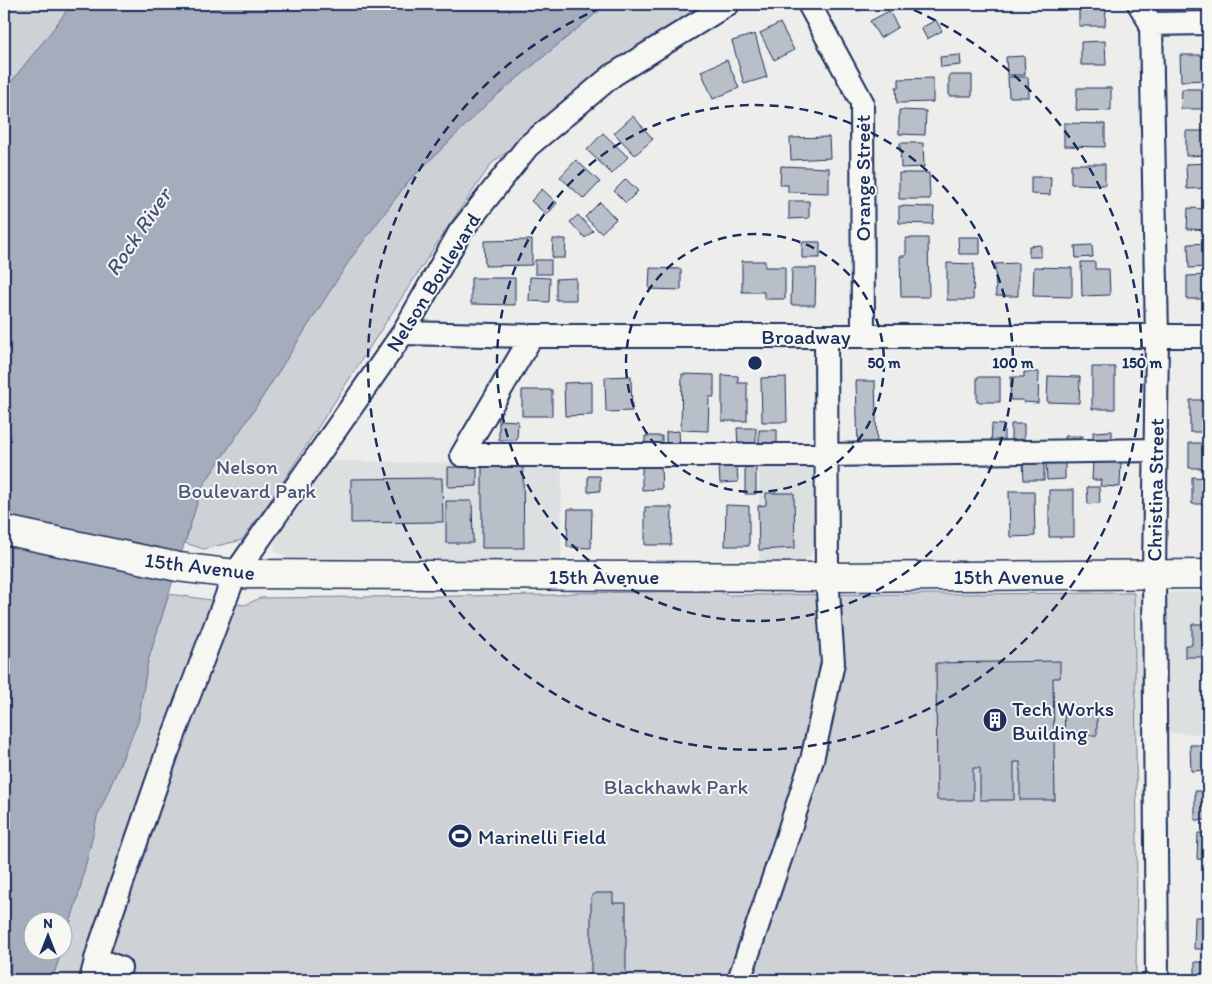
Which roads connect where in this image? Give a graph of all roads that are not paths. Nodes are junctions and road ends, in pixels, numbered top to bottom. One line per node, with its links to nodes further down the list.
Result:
1 (728, 4): 6 (street, Nelson Boulevard)
2 (809, 4): 9 (street, Orange Street)
3 (1139, 4): 5 (street, Christina Street)
4 (1208, 23): 5 (street)
5 (1150, 24): 10 (street, Christina Street)
6 (403, 333): 7 (street, Broadway); 15 (street, Nelson Boulevard)
7 (532, 336): 8 (street, Broadway); 13 (street)
8 (826, 336): 9 (street, Broadway); 13 (street)
9 (863, 336): 10 (street, Broadway)
10 (1156, 336): 11 (street, Broadway); 12 (street, Christina Street)
11 (1208, 336)
12 (1155, 450): 13 (street); 17 (street, Christina Street)
13 (826, 455): 18 (street)
14 (4, 530): 15 (main road, 15th Avenue)
15 (235, 574): 18 (main road, 15th Avenue); 19 (street, Nelson Boulevard)
16 (1208, 574): 17 (main road, 15th Avenue)
17 (1154, 575): 18 (main road, 15th Avenue); 23 (street, Christina Street)
18 (828, 577): 22 (street)
19 (96, 959): 20 (street); 21 (street, Nelson Boulevard)
20 (120, 968)
21 (91, 980)
22 (740, 980)
23 (1157, 980)

